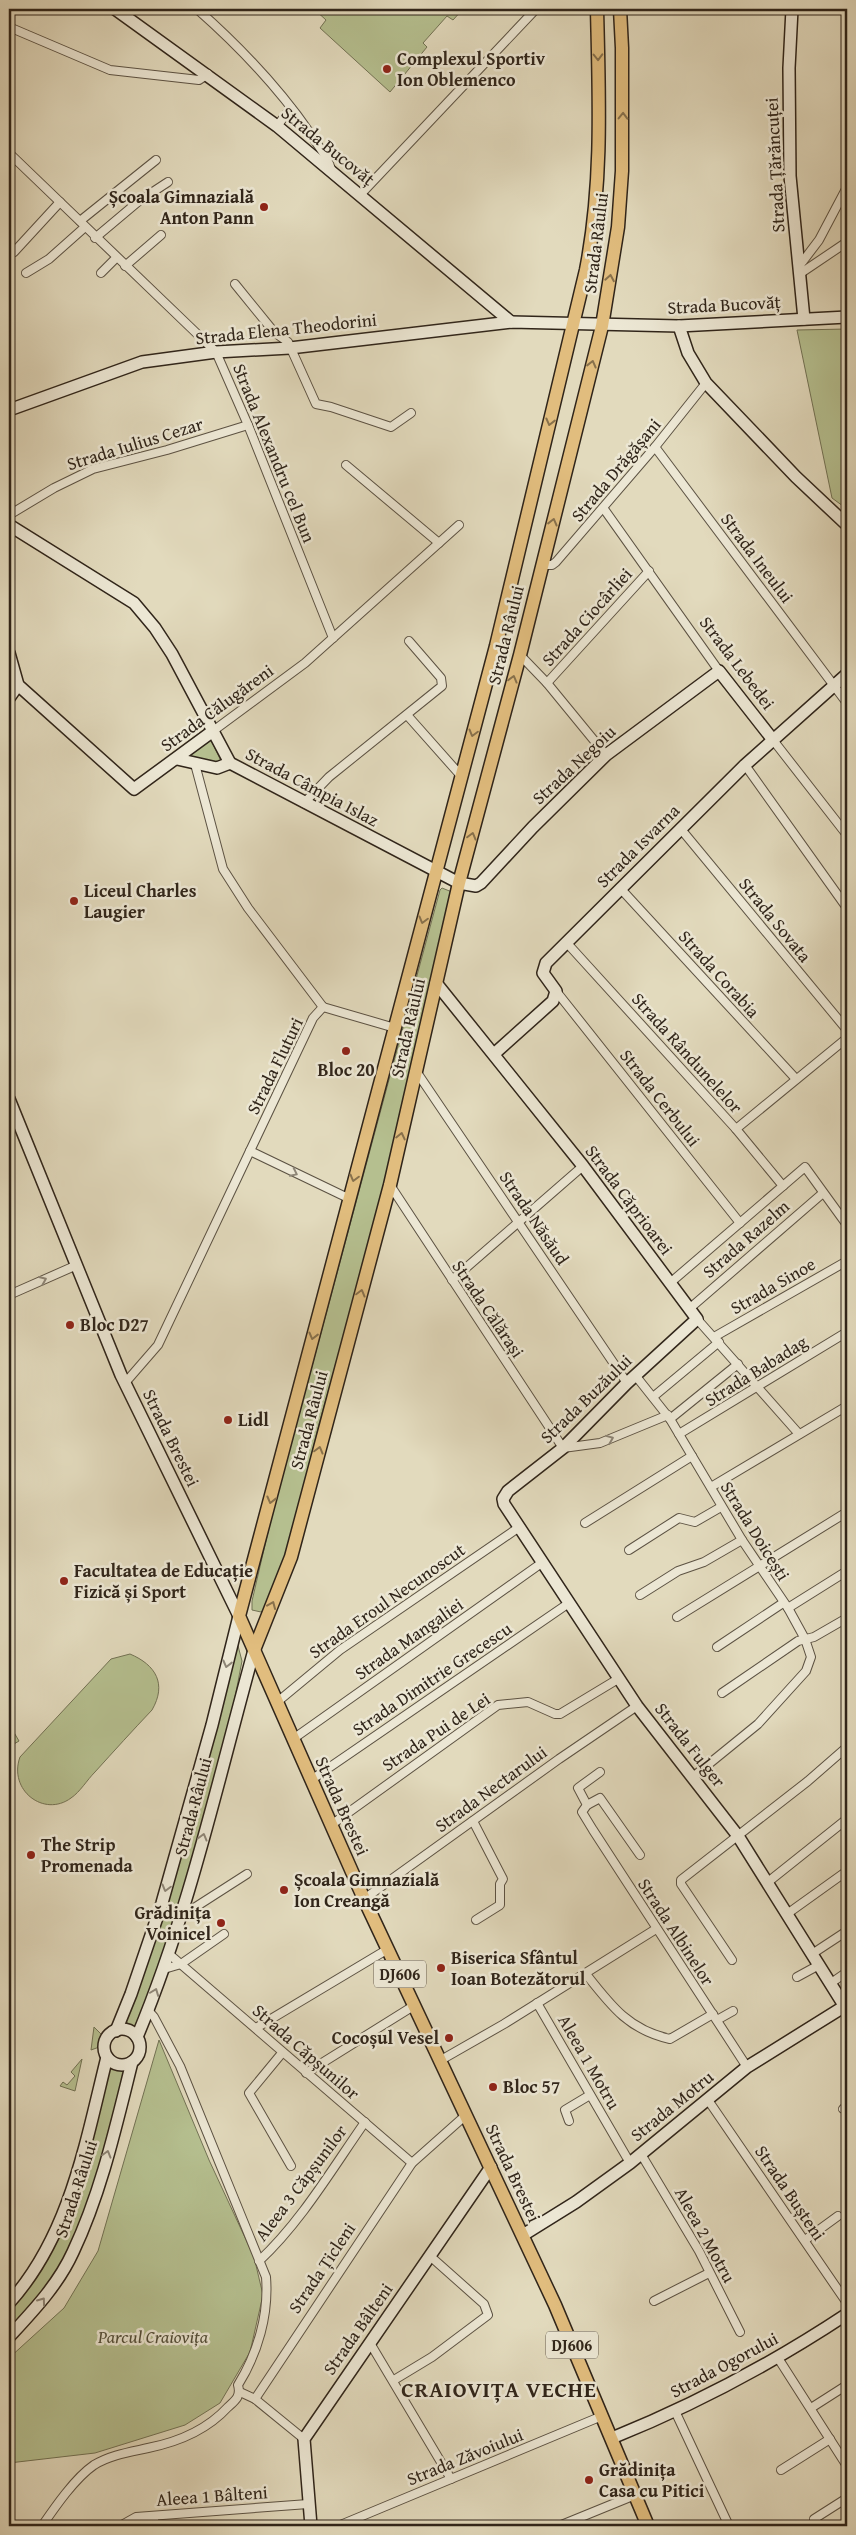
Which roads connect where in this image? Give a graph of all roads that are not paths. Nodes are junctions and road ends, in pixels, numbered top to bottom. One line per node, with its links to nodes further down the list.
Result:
1 (115, 9): 8 (street, Strada Bucovăț)
2 (197, 9): 9 (street)
3 (536, 9): 16 (street)
4 (597, 9): 32 (main road, Strada Râului, one-way to 32)
5 (620, 9): 33 (main road, Strada Râului, one-way to 5)
6 (792, 9): 25 (street, Strada Țărăncuței)
7 (9, 28): 8 (street)
8 (208, 74): 10 (street, Strada Bucovăț)
9 (291, 108): 10 (street); 13 (street)
10 (277, 126): 13 (street, Strada Bucovăț)
11 (9, 153): 17 (street, Strada Alexandru cel Bun)
12 (156, 160): 18 (street)
13 (331, 170): 16 (street, Strada Bucovăț)
14 (168, 182): 20 (street)
15 (847, 187): 25 (street)
16 (360, 194): 31 (street, Strada Bucovăț)
17 (60, 202): 18 (street, Strada Alexandru cel Bun); 22 (street)
18 (82, 224): 20 (street, Strada Alexandru cel Bun); 26 (street)
19 (162, 235): 24 (street)
20 (95, 238): 23 (street, Strada Alexandru cel Bun)
21 (847, 242): 25 (street)
22 (14, 252)
23 (116, 258): 24 (street, Strada Alexandru cel Bun); 27 (street)
24 (125, 266): 36 (street, Strada Alexandru cel Bun)
25 (800, 269): 30 (street, Strada Țărăncuței)
26 (26, 273)
27 (101, 273)
28 (235, 284): 35 (street)
29 (847, 317): 30 (street, Strada Bucovăț)
30 (804, 319): 34 (street, Strada Bucovăț)
31 (511, 322): 32 (street, Strada Elena Theodorini); 35 (street, Strada Elena Theodorini)
32 (574, 324): 33 (street, Strada Bucovăț); 70 (main road, Strada Râului, one-way to 70)
33 (602, 326): 34 (street, Strada Bucovăț); 49 (main road, Strada Râului, one-way to 33)
34 (679, 326): 37 (street)
35 (290, 348): 36 (street, Strada Elena Theodorini); 39 (street)
36 (216, 352): 38 (street, Strada Elena Theodorini); 40 (street, Strada Alexandru cel Bun)
37 (706, 383): 41 (street, Strada Drăgășani); 47 (street)
38 (9, 410)
39 (411, 413)
40 (248, 425): 44 (street, Strada Iulius Cezar); 51 (street, Strada Alexandru cel Bun)
41 (655, 447): 43 (street, Strada Drăgășani); 59 (street, Strada Ineului)
42 (346, 464): 48 (street)
43 (604, 509): 49 (street, Strada Drăgășani); 50 (street, Strada Lebedei)
44 (9, 515)
45 (9, 525): 63 (street, Strada Câmpia Islaz)
46 (459, 525): 48 (street, Strada Călugăreni)
47 (847, 526)
48 (439, 543): 51 (street, Strada Călugăreni)
49 (542, 565): 54 (main road, Strada Râului)
50 (649, 571): 55 (street, Strada Lebedei); 57 (street, Strada Ciocârliei)
51 (333, 638): 63 (street, Strada Călugăreni)
52 (409, 641): 62 (street)
53 (9, 653): 58 (street)
54 (520, 655): 57 (street); 75 (main road, Strada Râului, one-way to 54)
55 (719, 671): 64 (street, Strada Lebedei); 65 (street, Strada Negoiu)
56 (847, 674): 59 (street, Strada Isvarna)
57 (547, 684): 65 (street)
58 (18, 685): 60 (street); 66 (street, Strada Călugăreni)
59 (835, 687): 61 (street, Strada Ineului); 64 (street, Strada Isvarna)
60 (9, 698)
61 (847, 703)
62 (407, 715): 70 (street); 71 (street)
63 (213, 731): 66 (street, Strada Călugăreni); 67 (street, Strada Câmpia Islaz)
64 (773, 740): 69 (street, Strada Isvarna); 73 (street, Strada Lebedei)
65 (606, 755): 75 (street, Strada Negoiu)
66 (177, 759): 68 (street)
67 (230, 763): 68 (street); 71 (street, Strada Câmpia Islaz)
68 (195, 764): 81 (street, Strada Fluturi)
69 (745, 765): 72 (street, Strada Isvarna); 77 (street)
70 (462, 777): 74 (main road, Strada Râului)
71 (304, 803): 74 (street, Strada Câmpia Islaz)
72 (680, 828): 76 (street, Strada Isvarna); 83 (street, Strada Sovata)
73 (847, 836)
74 (435, 873): 75 (street, Strada Câmpia Islaz); 82 (main road, Strada Râului, one-way to 82)
75 (459, 883): 79 (main road, Strada Râului)
76 (620, 888): 78 (street, Strada Isvarna); 87 (street, Strada Corabia)
77 (847, 908)
78 (566, 942): 80 (street, Strada Isvarna); 89 (street, Strada Rândunelelor)
79 (436, 983): 85 (street, Strada Căprioarei); 86 (main road, Strada Râului)
80 (556, 991): 85 (street); 97 (street, Strada Cerbului)
81 (323, 1007): 82 (street); 90 (street, Strada Fluturi)
82 (394, 1028): 95 (main road, Strada Râului, one-way to 95)
83 (847, 1030)
84 (847, 1038): 87 (street)
85 (494, 1054): 91 (street, Strada Căprioarei)
86 (416, 1071): 92 (main road, Strada Râului, one-way to 86); 96 (street, Strada Năsăud)
87 (796, 1079): 89 (street)
88 (9, 1099): 100 (street, Strada Brestei / DJ606)
89 (736, 1129): 93 (street, Strada Rândunelelor)
90 (250, 1151): 95 (street, one-way to 95); 110 (street, Strada Fluturi)
91 (583, 1166): 96 (street); 102 (street, Strada Căprioarei)
92 (390, 1185): 101 (street, Strada Călărași); 140 (main road, Strada Râului, one-way to 92)
93 (783, 1186): 94 (street); 97 (street)
94 (823, 1192): 98 (street); 104 (street, Strada Razelm)
95 (348, 1198): 130 (main road, Strada Râului, one-way to 130)
96 (519, 1222): 101 (street); 109 (street, Strada Năsăud)
97 (740, 1223): 102 (street)
98 (847, 1225)
99 (847, 1261): 107 (street, Strada Sinoe)
100 (77, 1265): 103 (street, one-way to 100); 110 (street, Strada Brestei / DJ606)
101 (452, 1280): 117 (street, Strada Călărași)
102 (670, 1283): 104 (street, Strada Căprioarei)
103 (9, 1294)
104 (689, 1309): 105 (street, Strada Căprioarei)
105 (697, 1319): 107 (street, Strada Căprioarei); 109 (street, Strada Buzăului)
106 (847, 1332): 111 (street, Strada Babadag)
107 (717, 1340): 108 (street, Strada Căprioarei); 112 (street, Strada Sinoe)
108 (738, 1364): 111 (street, Strada Căprioarei); 114 (street)
109 (631, 1379): 112 (street, Strada Doicești); 117 (street, Strada Buzăului)
110 (125, 1384): 131 (street, Strada Brestei / DJ606)
111 (758, 1386): 115 (street, Strada Babadag); 116 (street, Strada Căprioarei)
112 (653, 1397): 114 (street, Strada Doicești)
113 (847, 1406): 116 (street)
114 (669, 1417): 115 (street, Strada Doicești); 117 (street, one-way to 114)
115 (679, 1434): 118 (street, Strada Doicești)
116 (799, 1434): 119 (street)
117 (563, 1448): 120 (street, Strada Buzăului)
118 (692, 1456): 119 (street, Strada Doicești); 123 (street)
119 (710, 1487): 121 (street, Strada Doicești)
120 (504, 1504): 124 (street, Strada Fulger)
121 (722, 1507): 125 (street, Strada Doicești); 126 (street)
122 (847, 1512): 128 (street)
123 (584, 1523)
124 (518, 1528): 127 (street, Strada Fulger); 143 (street, Strada Eroul Necunoscut)
125 (742, 1540): 128 (street, Strada Doicești); 132 (street)
126 (629, 1550)
127 (543, 1562): 133 (street, Strada Fulger); 145 (street, Strada Mangaliei)
128 (759, 1566): 134 (street, Strada Doicești); 136 (street)
129 (847, 1571): 134 (street)
130 (248, 1586): 131 (street); 135 (main road, Strada Râului)
131 (227, 1592): 135 (street, Strada Brestei / DJ606)
132 (640, 1595)
133 (570, 1603): 141 (street, Strada Fulger); 149 (street, Strada Dimitrie Grecescu)
134 (785, 1606): 138 (street, Strada Doicești); 139 (street)
135 (239, 1616): 140 (main road, Strada Brestei / DJ606); 184 (street, Strada Râului, one-way to 184)
136 (677, 1617)
137 (847, 1618): 138 (street)
138 (805, 1639): 142 (street); 148 (street, Strada Doicești)
139 (717, 1647)
140 (254, 1650): 143 (main road, Strada Brestei / DJ606); 160 (street, Strada Râului, one-way to 140)
141 (618, 1679): 144 (street, Strada Fulger); 153 (street, Strada Pui de Lei)
142 (722, 1693)
143 (276, 1703): 145 (main road, Strada Brestei / DJ606)
144 (637, 1706): 148 (street, Strada Fulger); 152 (street, Strada Nectarului)
145 (293, 1739): 149 (main road, Strada Brestei / DJ606)
146 (847, 1747): 154 (street)
147 (600, 1772): 150 (street)
148 (694, 1776): 154 (street, Strada Fulger)
149 (311, 1780): 153 (main road, Strada Brestei / DJ606)
150 (587, 1805): 155 (street); 163 (street, Strada Albinelor)
151 (847, 1819): 158 (street)
152 (473, 1822): 159 (street, Strada Nectarului); 162 (street)
153 (331, 1824): 159 (main road, Strada Brestei / DJ606)
154 (738, 1836): 158 (street, Strada Fulger); 169 (street)
155 (640, 1855)
156 (847, 1871): 161 (street)
157 (247, 1874): 160 (street)
158 (768, 1882): 161 (street, Strada Fulger)
159 (364, 1899): 166 (main road, Strada Brestei / DJ606)
160 (182, 1912): 167 (street, Strada Râului)
161 (787, 1914): 168 (street, Strada Fulger)
162 (476, 1920)
163 (656, 1929): 174 (street); 182 (street, Strada Albinelor)
164 (847, 1931): 168 (street)
165 (224, 1934): 170 (street)
166 (388, 1949): 178 (main road, Strada Brestei / DJ606); 183 (street)
167 (169, 1954): 170 (street, Strada Căpșunilor); 172 (street, Strada Râului)
168 (812, 1954): 171 (street, Strada Fulger)
169 (732, 1960)
170 (181, 1964): 172 (street); 183 (street, Strada Căpșunilor)
171 (819, 1965): 175 (street); 176 (street, Strada Fulger)
172 (164, 1969): 180 (street, Strada Râului, one-way to 172)
173 (847, 1972): 176 (street)
174 (586, 1974): 177 (street); 182 (street)
175 (797, 1977)
176 (831, 1983): 179 (street, Strada Fulger)
177 (537, 2003): 188 (street); 192 (street, Aleea 1 Motru)
178 (415, 2006): 188 (main road, Strada Brestei / DJ606); 191 (street)
179 (846, 2008): 190 (street, Strada Motru)
180 (148, 2010): 185 (street, Strada Râului); 206 (street)
181 (733, 2011): 182 (street)
182 (715, 2017): 190 (street, Strada Albinelor)
183 (256, 2028): 186 (street, Strada Căpșunilor)
184 (116, 2031): 185 (street); 187 (street, Strada Râului)
185 (137, 2037): 189 (street, Strada Râului)
186 (282, 2053): 191 (street, Strada Căpșunilor); 200 (street)
187 (107, 2057): 189 (street); 209 (street, Strada Râului)
188 (441, 2060): 194 (main road, Strada Brestei / DJ606)
189 (132, 2062): 213 (street, Strada Râului, one-way to 189)
190 (747, 2067): 193 (street, Strada Motru)
191 (306, 2073): 196 (street, Strada Căpșunilor)
192 (590, 2095): 195 (street); 199 (street, Aleea 1 Motru)
193 (708, 2100): 197 (street, Strada Motru); 204 (street, Strada Bușteni)
194 (466, 2115): 198 (street, Strada Țicleni); 201 (main road, Strada Brestei / DJ606)
195 (569, 2121)
196 (365, 2122): 198 (street, Strada Căpșunilor); 206 (street, Aleea 3 Căpșunilor)
197 (641, 2154): 199 (street, Strada Motru); 207 (street, Aleea 2 Motru)
198 (412, 2162): 219 (street, Strada Țicleni)
199 (630, 2163): 203 (street, Strada Motru)
200 (291, 2166)
201 (491, 2167): 203 (main road, Strada Brestei / DJ606); 205 (street, Strada Bâlteni)
202 (838, 2216): 204 (street)
203 (523, 2235): 222 (main road, Strada Brestei / DJ606)
204 (805, 2240): 210 (street, Strada Bușteni)
205 (430, 2256): 214 (street, Strada Bâlteni); 216 (street)
206 (259, 2262): 218 (street)
207 (709, 2273): 208 (street); 212 (street, Aleea 2 Motru)
208 (654, 2301)
209 (9, 2303)
210 (847, 2303)
211 (847, 2314): 215 (street, Strada Ogorului)
212 (740, 2332)
213 (9, 2337)
214 (370, 2343): 216 (street); 224 (street, Strada Bâlteni)
215 (778, 2358): 220 (street); 221 (street, Strada Ogorului)
216 (394, 2380): 229 (street)
217 (847, 2385): 220 (street)
218 (240, 2392): 219 (street); 235 (street)
219 (256, 2398): 224 (street)
220 (811, 2408): 225 (street)
221 (675, 2411): 223 (street, Strada Ogorului); 242 (street)
222 (602, 2416): 223 (main road, Strada Brestei / DJ606); 229 (street, Strada Zăvoiului)
223 (612, 2438): 230 (main road, Strada Brestei / DJ606)
224 (304, 2439): 232 (street)
225 (830, 2439): 226 (street); 228 (street)
226 (845, 2455): 227 (street)
227 (847, 2466)
228 (781, 2470)
229 (451, 2479): 239 (street, Strada Zăvoiului)
230 (635, 2495): 240 (street); 241 (main road, Strada Brestei / DJ606)
231 (847, 2498): 234 (street)
232 (308, 2504): 233 (street, Aleea 1 Bâlteni); 238 (street)
233 (154, 2516): 236 (street, Aleea 1 Bâlteni); 237 (street)
234 (814, 2519)
235 (42, 2526)
236 (120, 2526)
237 (154, 2526)
238 (311, 2526)
239 (338, 2526)
240 (559, 2526)
241 (648, 2526)
242 (729, 2526)

